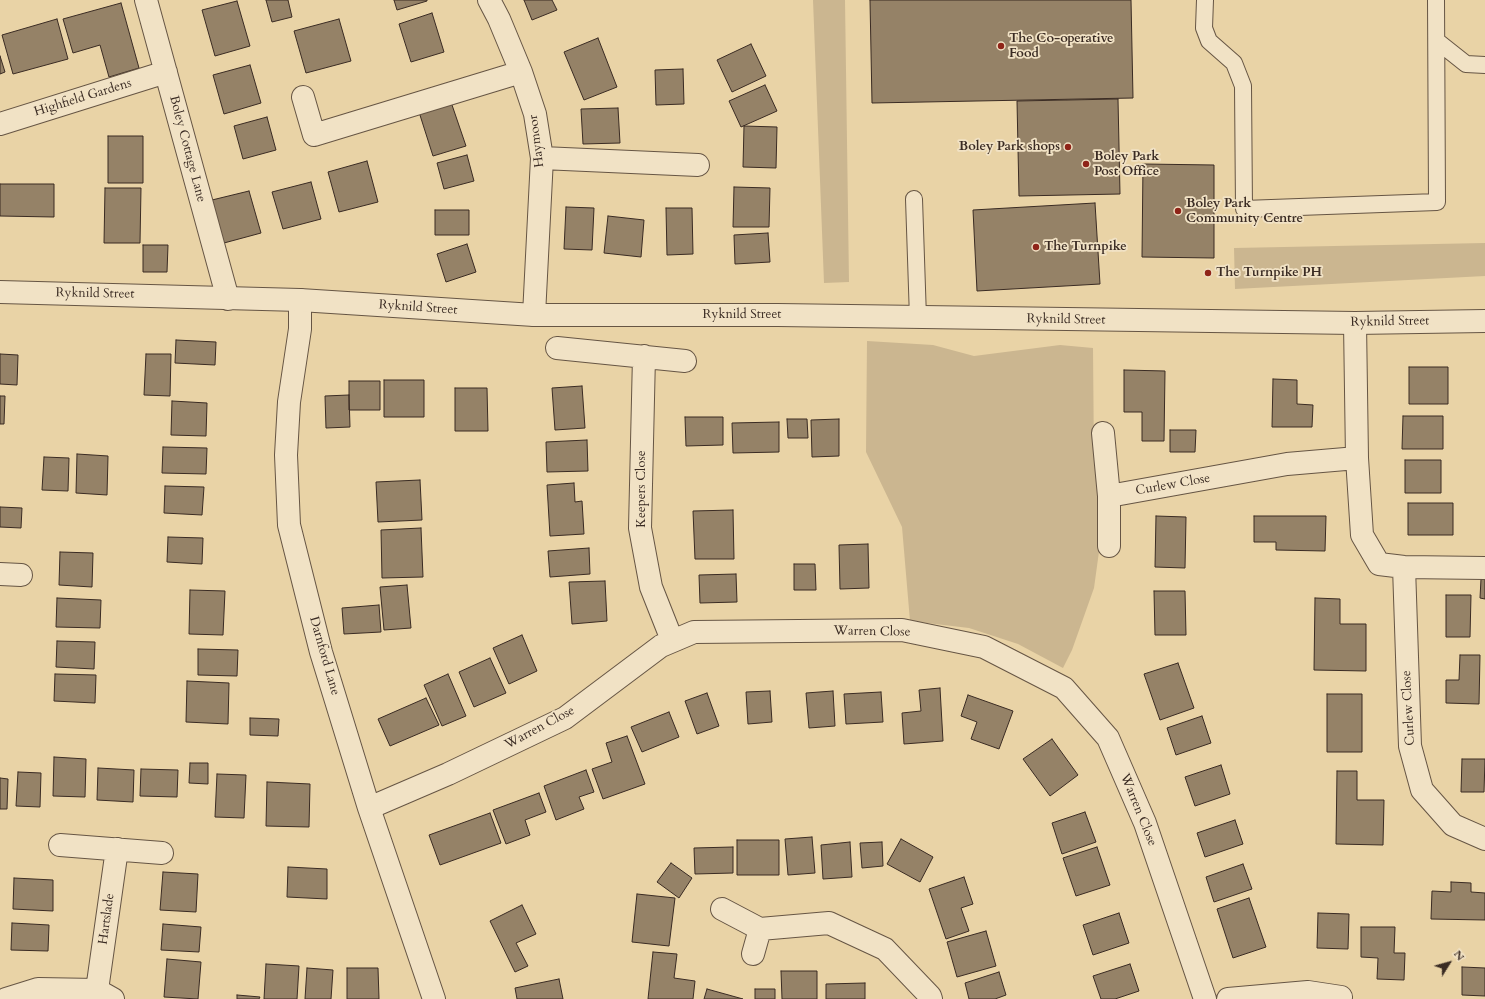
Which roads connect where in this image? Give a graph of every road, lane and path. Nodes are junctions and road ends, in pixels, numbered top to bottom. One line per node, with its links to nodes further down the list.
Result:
1 (146, 0): 7 (street, Boley Cottage Lane)
2 (489, 0): 8 (street, Haymoor)
3 (1205, 0): 5 (lane)
4 (1436, 0): 5 (lane)
5 (1436, 41): 6 (lane)
6 (1485, 65)
7 (166, 72): 10 (street, Highfield Gardens); 15 (street, Boley Cottage Lane)
8 (521, 72): 9 (street); 11 (street, Haymoor)
9 (303, 97)
10 (0, 124)
11 (542, 158): 12 (street); 17 (street, Haymoor)
12 (698, 165)
13 (914, 200): 18 (lane)
14 (0, 292): 15 (street, Ryknild Street)
15 (228, 299): 16 (street, Ryknild Street)
16 (300, 300): 17 (street, Ryknild Street); 31 (street, Darnford Lane)
17 (534, 315): 18 (street, Ryknild Street)
18 (918, 318): 20 (street, Ryknild Street)
19 (1485, 321): 20 (street, Ryknild Street)
20 (1355, 323): 25 (street)
21 (557, 348): 22 (street)
22 (644, 356): 23 (street); 30 (street, Keepers Close)
23 (685, 361)
24 (1103, 433): 26 (street)
25 (1356, 458): 26 (street, Curlew Close); 28 (street)
26 (1109, 496): 27 (street)
27 (1109, 546)
28 (1404, 567): 29 (street); 32 (street, Curlew Close)
29 (1485, 568)
30 (672, 640): 31 (street, Warren Close); 45 (street, Warren Close)
31 (369, 808): 43 (street, Darnford Lane)
32 (1485, 839)
33 (60, 845): 34 (street)
34 (117, 849): 35 (street); 39 (street, Hartslade)
35 (162, 853)
36 (722, 909): 37 (street)
37 (760, 929): 38 (street); 44 (street)
38 (753, 954)
39 (106, 994): 42 (street, Hartslade)
40 (1308, 995): 41 (street); 46 (street)
41 (1341, 997)
42 (6, 999)
43 (434, 999)
44 (931, 999)
45 (1205, 999)
46 (1228, 999)

